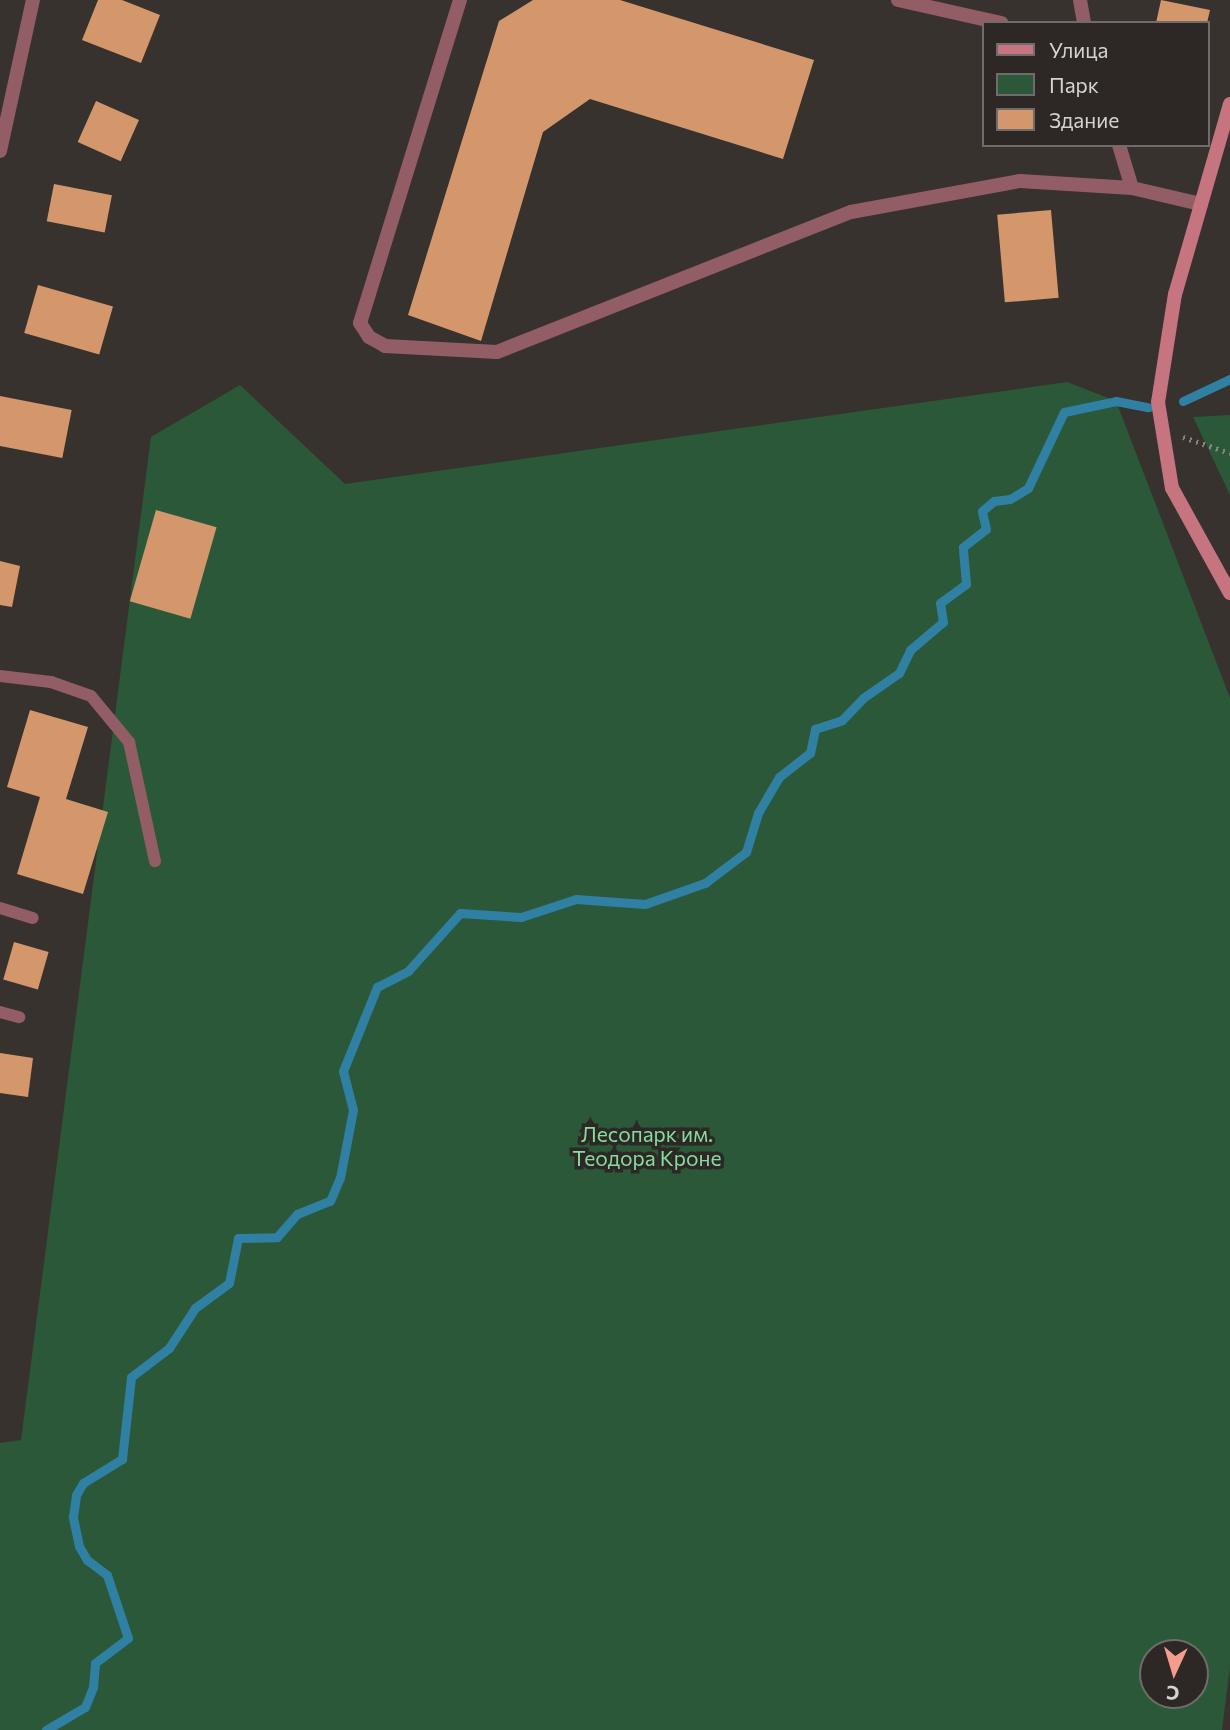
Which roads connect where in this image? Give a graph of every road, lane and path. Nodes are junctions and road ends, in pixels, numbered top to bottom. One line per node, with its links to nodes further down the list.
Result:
1 (33, 0): 9 (street)
2 (460, 0): 10 (street)
3 (898, 0): 5 (street)
4 (1080, 0): 6 (street)
5 (992, 21)
6 (1084, 21)
7 (1230, 104): 11 (street)
8 (1120, 147): 10 (street)
9 (0, 151)
10 (1132, 188): 11 (street)
11 (1201, 204): 12 (street)
12 (1163, 430): 13 (path); 14 (street)
13 (1230, 453)
14 (1230, 593)
15 (0, 676): 16 (lane)
16 (155, 861)
17 (0, 908): 18 (lane)
18 (33, 918)
19 (0, 1012): 20 (lane)
20 (19, 1017)

